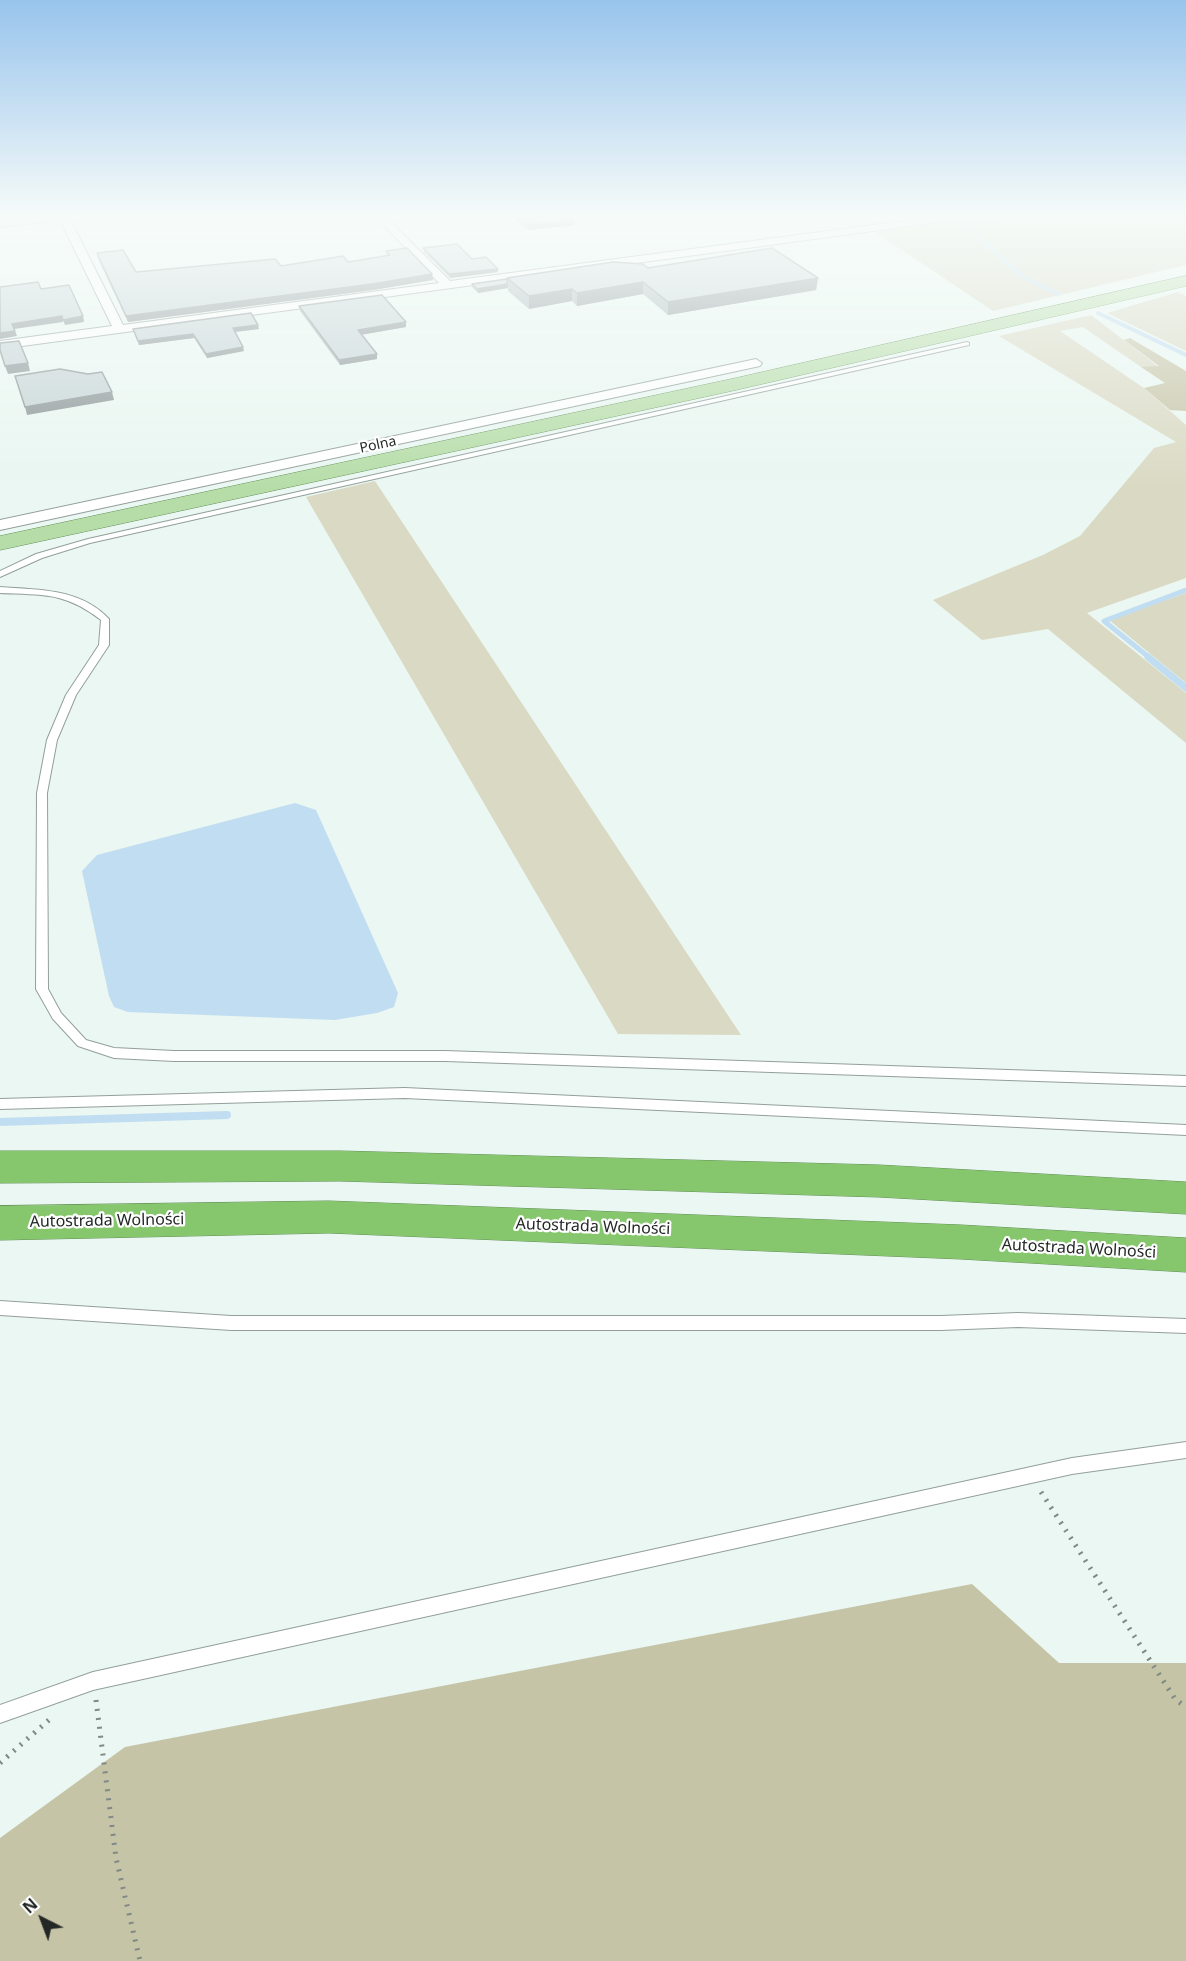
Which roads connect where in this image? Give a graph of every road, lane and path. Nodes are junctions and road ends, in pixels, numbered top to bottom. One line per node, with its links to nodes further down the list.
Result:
1 (108, 308): 4 (street)
2 (275, 308): 4 (street)
3 (1068, 308): 9 (main road)
4 (118, 329): 6 (street)
5 (967, 344): 10 (lane)
6 (0, 345)
7 (756, 363): 8 (street, Polna)
8 (0, 525)
9 (0, 543)
10 (0, 574)
11 (0, 590): 12 (lane)
12 (1186, 1081)
13 (0, 1104): 14 (lane)
14 (1186, 1130)
15 (0, 1167): 16 (highway)
16 (1186, 1198)
17 (0, 1223): 18 (highway, Autostrada Wolności)
18 (1186, 1255)
19 (0, 1308): 20 (lane)
20 (1186, 1326)
21 (1186, 1450): 22 (lane)
22 (1030, 1476): 23 (lane); 24 (path)
23 (93, 1681): 25 (lane); 26 (path)
24 (1186, 1707)
25 (0, 1714)
26 (140, 1961)

